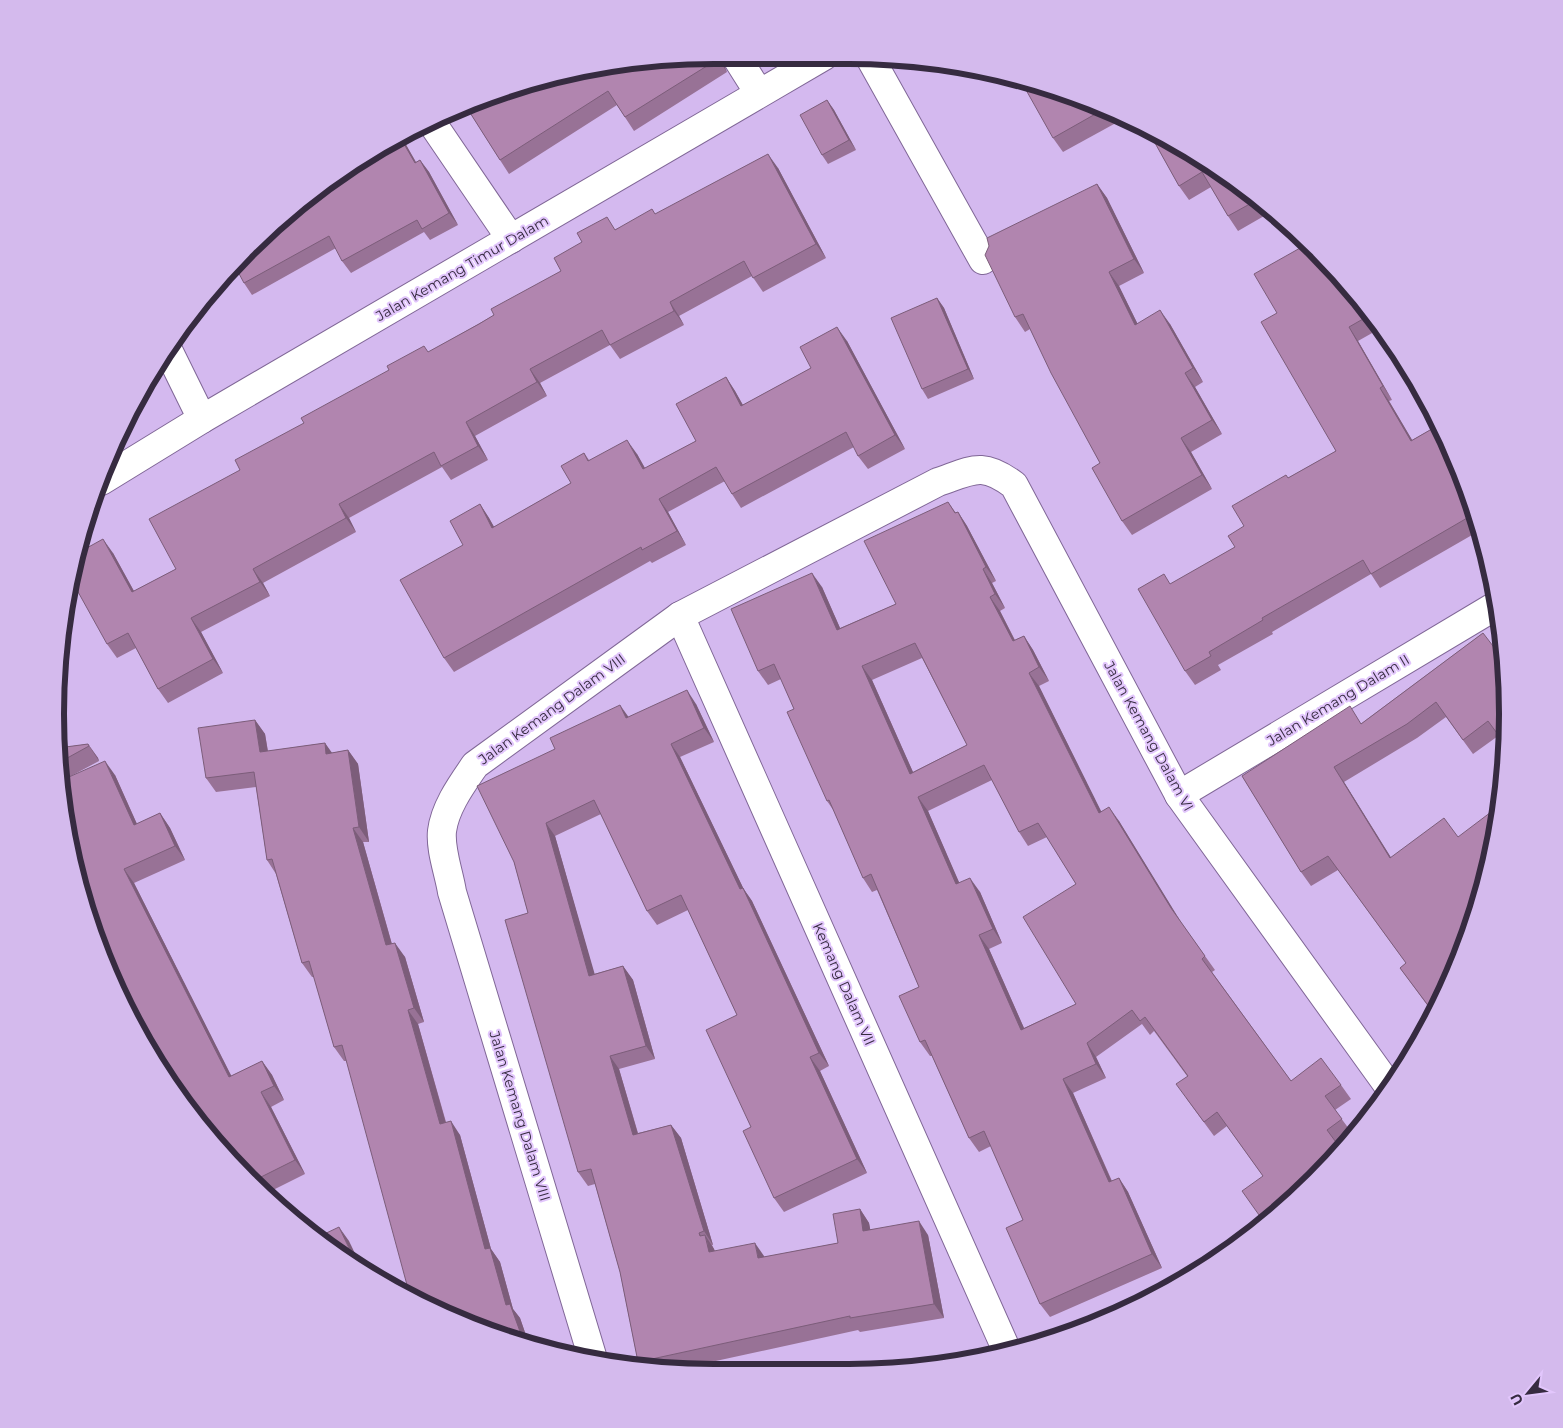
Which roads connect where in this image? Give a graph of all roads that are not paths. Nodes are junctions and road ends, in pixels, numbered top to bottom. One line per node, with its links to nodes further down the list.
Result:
1 (741, 64): 4 (street)
2 (810, 64): 4 (street, Jalan Kemang Timur Dalam)
3 (874, 65): 7 (street)
4 (759, 93): 6 (street, Jalan Kemang Timur Dalam)
5 (435, 127): 6 (street)
6 (511, 239): 9 (street, Jalan Kemang Timur Dalam)
7 (983, 260)
8 (171, 356): 9 (street)
9 (202, 419): 11 (street, Jalan Kemang Timur Dalam)
10 (996, 471): 13 (street, Jalan Kemang Dalam VIII); 14 (street, Jalan Kemang Dalam VI)
11 (109, 476)
12 (1491, 609): 14 (street, Jalan Kemang Dalam II)
13 (680, 616): 16 (street, Kemang Dalam VII); 17 (street, Jalan Kemang Dalam VIII)
14 (1179, 795): 15 (street, Jalan Kemang Dalam VI)
15 (1385, 1082)
16 (1004, 1345)
17 (591, 1353)

